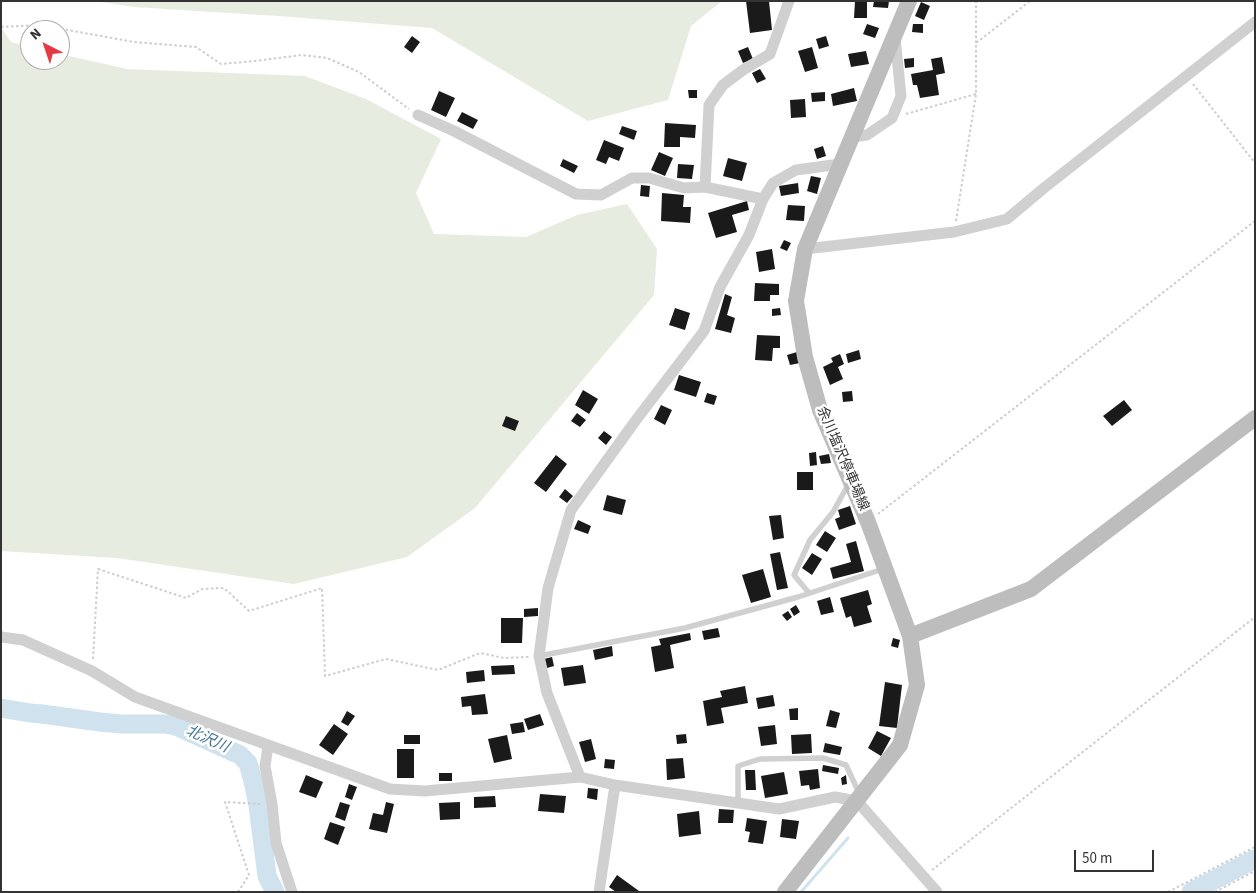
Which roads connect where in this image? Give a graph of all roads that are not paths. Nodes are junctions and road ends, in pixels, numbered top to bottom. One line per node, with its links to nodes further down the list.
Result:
1 (789, 1): 8 (street)
2 (909, 1): 4 (main road, 余川塩沢停車場線)
3 (1255, 22): 10 (street)
4 (895, 36): 6 (main road, 余川塩沢停車場線); 6 (street)
5 (418, 115): 8 (street)
6 (852, 137): 7 (main road, 余川塩沢停車場線)
7 (840, 164): 9 (street); 10 (main road, 余川塩沢停車場線)
8 (705, 187): 9 (street)
9 (763, 199): 17 (street)
10 (805, 250): 12 (main road, 余川塩沢停車場線)
11 (1255, 418): 15 (main road)
12 (851, 481): 13 (main road, 余川塩沢停車場線); 14 (lane)
13 (885, 568): 14 (lane); 15 (main road, 余川塩沢停車場線)
14 (809, 593): 17 (lane)
15 (910, 636): 21 (main road, 余川塩沢停車場線)
16 (1, 637): 18 (street)
17 (539, 656): 19 (street)
18 (268, 746): 19 (street); 23 (street)
19 (580, 777): 20 (street)
20 (615, 784): 22 (street); 24 (street)
21 (859, 799): 22 (street); 22 (lane); 25 (main road, 余川塩沢停車場線); 26 (street)
22 (738, 804)
23 (292, 892)
24 (599, 892)
25 (785, 892)
26 (937, 892)

